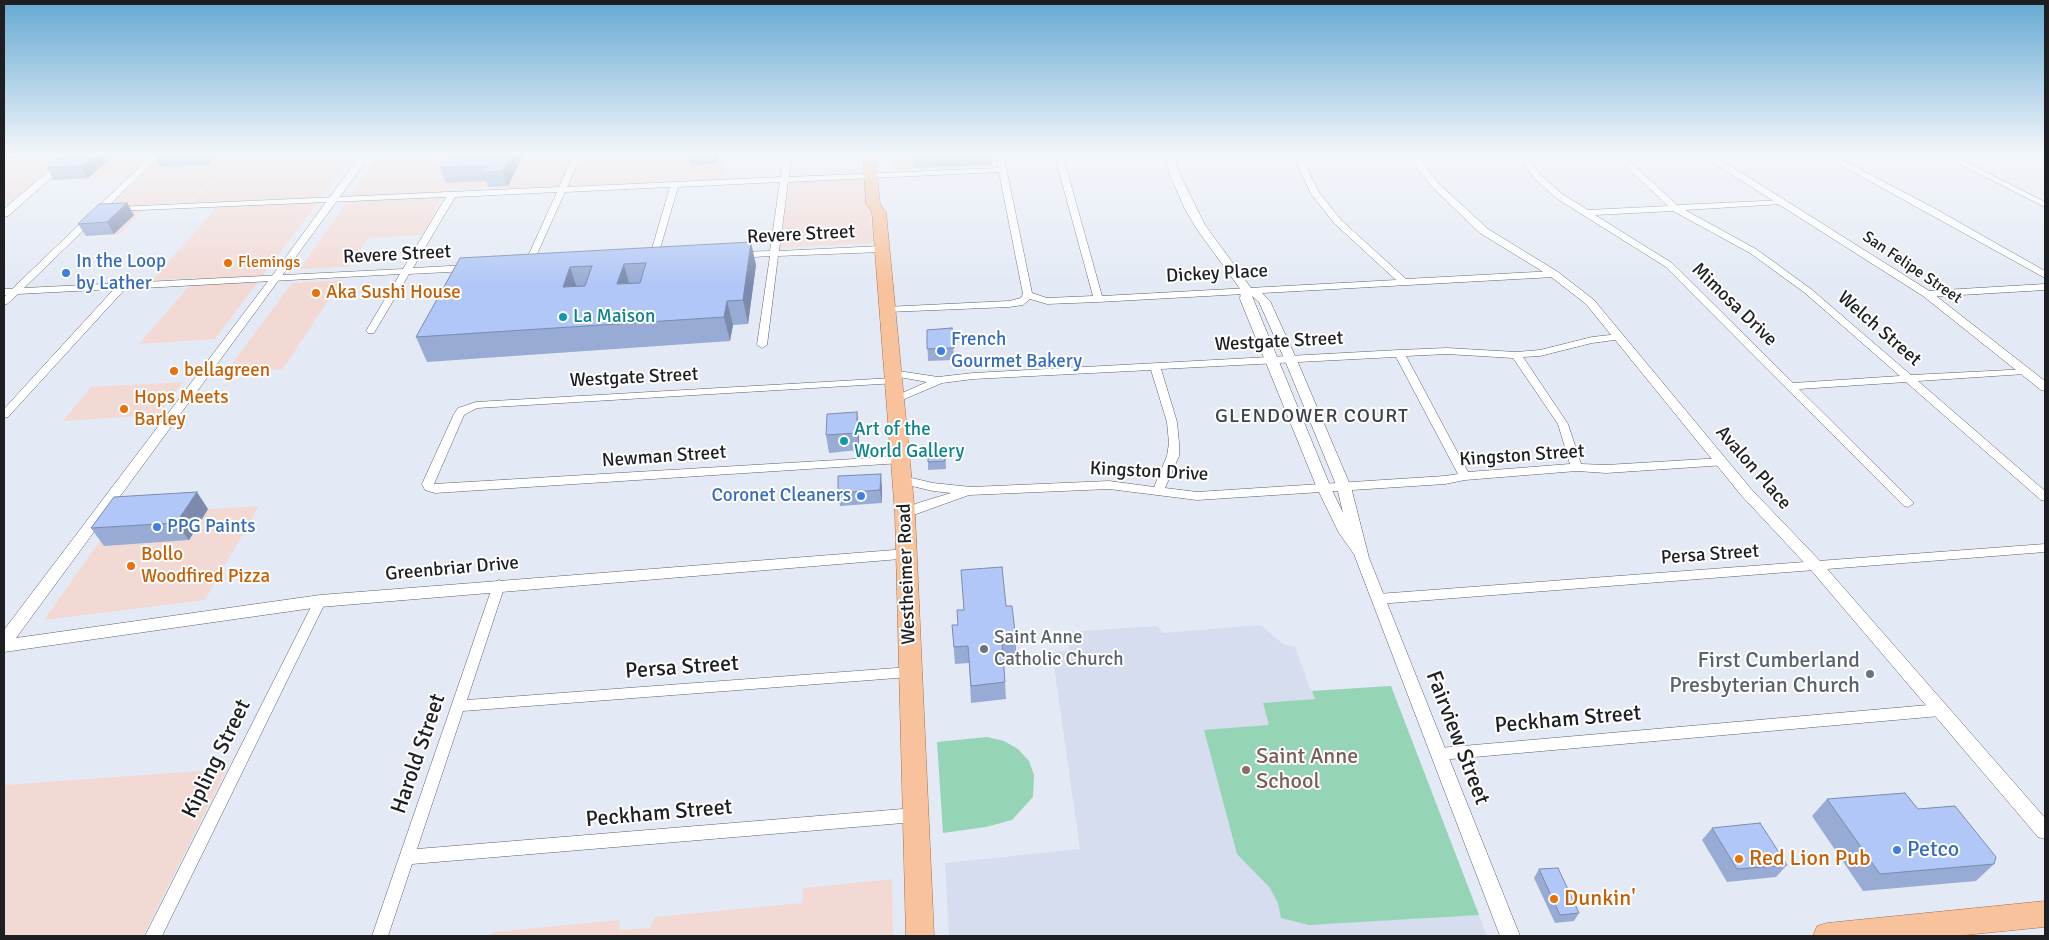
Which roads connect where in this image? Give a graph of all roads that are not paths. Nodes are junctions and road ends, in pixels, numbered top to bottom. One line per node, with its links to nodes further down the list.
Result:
1 (24, 197): 25 (street)
2 (113, 197): 23 (street)
3 (384, 197): 19 (street)
4 (450, 197): 32 (street)
5 (559, 197): 30 (street)
6 (672, 197): 29 (street)
7 (783, 197): 27 (street)
8 (882, 197): 26 (main road, Westheimer Road)
9 (1007, 197): 42 (street)
10 (1069, 197): 44 (street)
11 (1185, 197): 39 (street)
12 (1318, 197): 36 (street)
13 (1447, 197): 33 (street, Avalon Place)
14 (1562, 197): 24 (street, Mimosa Drive)
15 (1663, 197): 22 (street, Welch Street)
16 (1774, 197): 20 (street, San Felipe Street)
17 (1906, 197): 34 (street)
18 (2029, 197): 21 (street)
19 (334, 199): 23 (street); 35 (street)
20 (1782, 202): 22 (street); 43 (street, San Felipe Street)
21 (2045, 205)
22 (1675, 208): 24 (street); 57 (street, Welch Street)
23 (99, 210): 40 (street)
24 (1584, 213): 59 (street, Mimosa Drive)
25 (4, 214)
26 (882, 249): 27 (street, Revere Street); 46 (main road, Westheimer Road)
27 (775, 253): 28 (street, Revere Street); 49 (street)
28 (728, 256)
29 (639, 260)
30 (528, 265)
31 (482, 268): 32 (street, Revere Street)
32 (406, 272): 35 (street, Revere Street); 47 (street)
33 (1554, 274): 36 (street, Dickey Place); 48 (street, Avalon Place)
34 (2045, 275)
35 (276, 278): 37 (street, Revere Street); 83 (street)
36 (1404, 282): 39 (street, Dickey Place)
37 (122, 286): 40 (street, Revere Street); 62 (street)
38 (2045, 287): 43 (street)
39 (1247, 290): 44 (street, Dickey Place); 52 (street, Fairview Street); 53 (street, Fairview Street)
40 (15, 291): 41 (street, Revere Street); 45 (street)
41 (4, 292)
42 (1028, 294): 44 (street, Dickey Place); 46 (street)
43 (1927, 294): 55 (street, San Felipe Street)
44 (1098, 299)
45 (4, 302)
46 (888, 309): 56 (main road, Westheimer Road)
47 (372, 331)
48 (1619, 337): 51 (street, Westgate Street); 64 (street, Avalon Place)
49 (762, 345)
50 (1399, 353): 51 (street, Westgate Street); 52 (street, Westgate Street); 66 (street)
51 (1516, 355): 65 (street)
52 (1290, 358): 53 (street, Westgate Street); 68 (street, Fairview Street)
53 (1272, 359): 54 (street, Westgate Street); 70 (street, Fairview Street)
54 (1155, 367): 58 (street, Westgate Street); 72 (street)
55 (2025, 371): 57 (street); 60 (street, San Felipe Street)
56 (893, 377): 58 (street, Westgate Street); 61 (main road, Westheimer Road); 69 (street, Westgate Street)
57 (1908, 378): 59 (street); 73 (street, Welch Street)
58 (940, 380): 61 (street, Westgate Street)
59 (1792, 386): 74 (street, Mimosa Drive)
60 (2045, 387)
61 (895, 400): 63 (main road, Westheimer Road)
62 (4, 415)
63 (901, 459): 67 (main road, Westheimer Road); 69 (street, Newman Street)
64 (1722, 462): 65 (street, Kingston Street); 79 (street, Avalon Place)
65 (1577, 467): 66 (street, Kingston Street)
66 (1466, 476): 68 (street, Kingston Street)
67 (902, 480): 71 (street, Kingston Drive); 75 (main road, Westheimer Road)
68 (1344, 487): 70 (street, Kingston Street); 78 (street, Fairview Street)
69 (429, 488)
70 (1324, 488): 72 (street, Kingston Drive); 78 (street, Fairview Street)
71 (971, 491): 72 (street, Kingston Drive); 75 (street, Kingston Drive)
72 (1158, 492)
73 (2045, 497)
74 (1908, 503)
75 (905, 514): 77 (main road, Westheimer Road)
76 (2045, 548): 79 (street, Persa Street)
77 (906, 554): 80 (street, Greenbriar Drive); 85 (main road, Westheimer Road)
78 (1362, 558): 81 (street, Fairview Street)
79 (1816, 566): 81 (street, Persa Street); 87 (street, Avalon Place)
80 (499, 585): 82 (street, Greenbriar Drive); 86 (street, Harold Street)
81 (1378, 599): 88 (street, Fairview Street)
82 (320, 601): 84 (street, Greenbriar Drive); 93 (street, Kipling Street)
83 (4, 642)
84 (4, 646)
85 (910, 672): 86 (street, Persa Street); 89 (main road, Westheimer Road)
86 (458, 706): 91 (street, Harold Street)
87 (1940, 710): 88 (street, Peckham Street); 90 (street, Avalon Place)
88 (1440, 754): 96 (street, Fairview Street)
89 (915, 815): 91 (street, Peckham Street); 95 (main road, Westheimer Road)
90 (2045, 831)
91 (407, 857): 94 (street, Harold Street)
92 (2045, 914): 97 (main road)
93 (153, 936)
94 (380, 936)
95 (920, 936)
96 (1510, 936)
97 (1827, 936)

